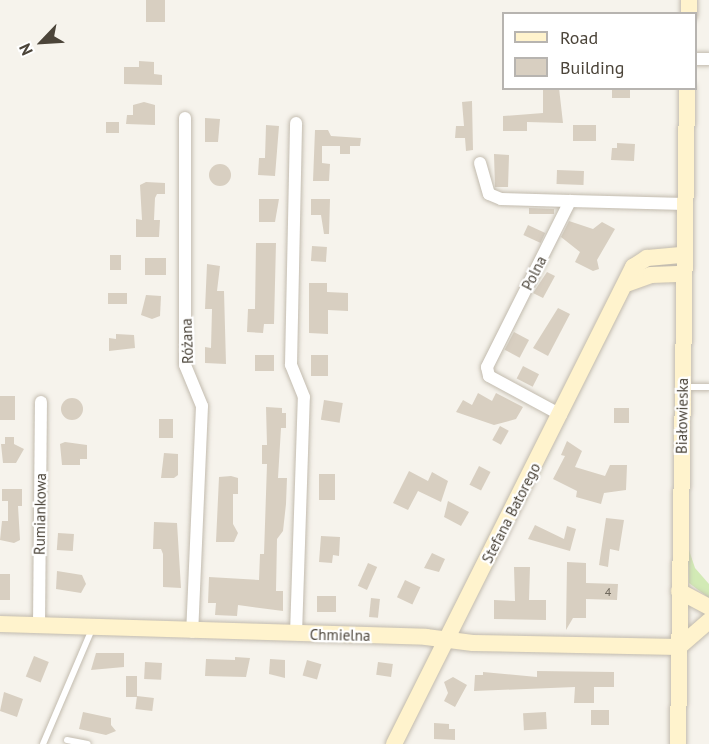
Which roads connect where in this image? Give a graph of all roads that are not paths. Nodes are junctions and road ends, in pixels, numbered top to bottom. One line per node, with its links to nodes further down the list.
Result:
1 (687, 90): 6 (street, Białowieska)
2 (185, 118): 20 (street, Różana)
3 (296, 123): 21 (street)
4 (480, 163): 5 (street)
5 (570, 201): 6 (street); 13 (street, Polna)
6 (685, 204): 7 (street, Białowieska)
7 (684, 255): 8 (street, Białowieska); 9 (street, Stefana Batorego)
8 (684, 274): 9 (street); 10 (street, Białowieska)
9 (629, 283): 13 (street, Stefana Batorego)
10 (682, 387): 11 (lane); 14 (street, Białowieska)
11 (709, 387)
12 (41, 402): 18 (street, Rumiankowa)
13 (561, 415): 22 (street, Stefana Batorego)
14 (679, 591): 15 (street); 23 (street, Białowieska)
15 (709, 607)
16 (709, 621): 23 (street)
17 (0, 624): 18 (street, Chmielna)
18 (39, 626): 19 (street, Chmielna)
19 (93, 628): 20 (street, Chmielna); 25 (lane)
20 (192, 632): 21 (street, Chmielna)
21 (296, 634): 22 (street, Chmielna)
22 (447, 640): 23 (street, Chmielna); 27 (street, Stefana Batorego)
23 (679, 647): 28 (street, Białowieska)
24 (67, 740): 26 (lane)
25 (43, 744)
26 (88, 744)
27 (394, 744)
28 (678, 744)

